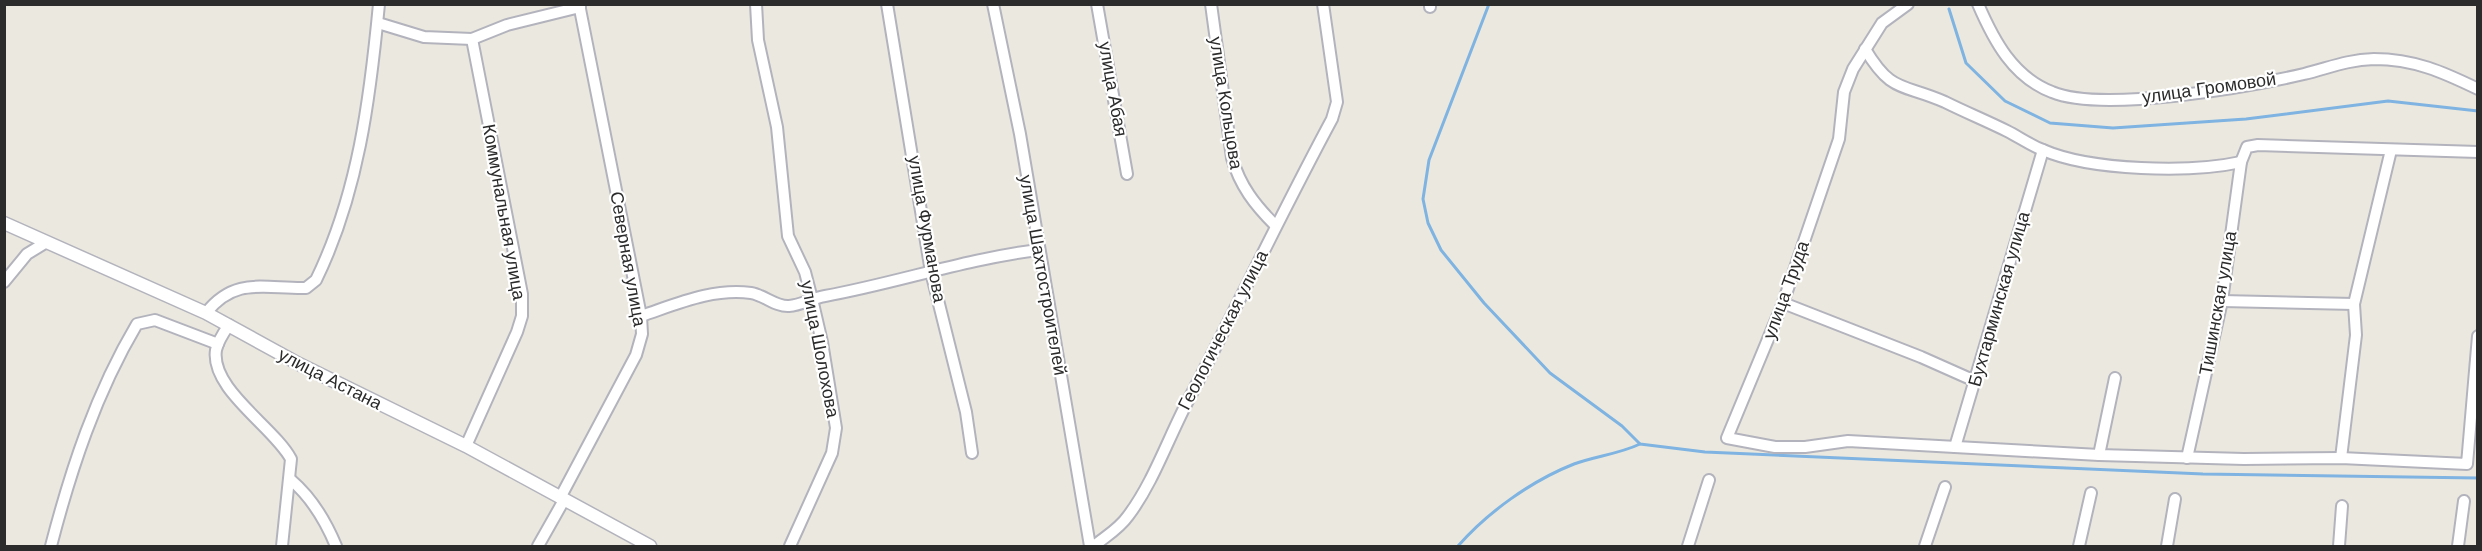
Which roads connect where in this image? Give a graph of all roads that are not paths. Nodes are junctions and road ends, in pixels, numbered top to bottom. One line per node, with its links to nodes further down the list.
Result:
1 (380, 4): 11 (street)
2 (756, 4): 26 (street, улица Шолохова)
3 (887, 4): 24 (street, улица Фурманова)
4 (993, 4): 23 (street, улица Шахтостроителей)
5 (1097, 4): 19 (street, улица Абая)
6 (1210, 4): 21 (street, улица Кольцова)
7 (1323, 4): 21 (street, Геологическая улица)
8 (1908, 4): 13 (street, улица Труда)
9 (1978, 4): 14 (street, улица Громовой)
10 (580, 6): 12 (street); 31 (street, Северная улица)
11 (378, 23): 12 (street); 30 (street)
12 (472, 39): 37 (street, Коммунальная улица)
13 (1865, 49): 15 (street); 28 (street, улица Труда)
14 (2478, 89)
15 (2043, 150): 18 (street); 36 (street, Бухтарминская улица)
16 (2391, 150): 17 (street); 18 (street, Тишинская улица); 29 (street)
17 (2478, 152)
18 (2241, 162): 27 (street, Тишинская улица)
19 (1127, 174)
20 (4, 223): 22 (street, улица Астана)
21 (1275, 225): 57 (street, Геологическая улица)
22 (45, 243): 25 (street); 30 (street, улица Астана)
23 (1038, 250): 24 (street); 57 (street, улица Шахтостроителей)
24 (931, 272): 26 (street); 39 (street, улица Фурманова)
25 (4, 282)
26 (812, 299): 31 (street); 56 (street, улица Шолохова)
27 (2222, 301): 29 (street); 41 (street, Тишинская улица)
28 (1783, 303): 36 (street); 38 (street, улица Труда)
29 (2354, 304): 42 (street)
30 (206, 313): 32 (street, улица Астана)
31 (641, 316): 47 (street, Северная улица)
32 (229, 325): 34 (street); 37 (street, улица Астана)
33 (2478, 336): 42 (street)
34 (218, 344): 43 (street); 51 (street)
35 (2115, 378): 40 (street)
36 (1975, 381): 38 (street, Бухтарминская улица)
37 (466, 447): 47 (street, улица Астана)
38 (1955, 447): 40 (street)
39 (972, 453)
40 (2099, 455): 41 (street)
41 (2187, 458): 42 (street)
42 (2341, 458)
43 (291, 480): 52 (street); 53 (street)
44 (1709, 480): 58 (street)
45 (1945, 487): 59 (street)
46 (2091, 493): 60 (street)
47 (562, 499): 54 (street, Северная улица); 55 (street, улица Астана)
48 (2175, 499): 61 (street)
49 (2464, 501): 63 (street)
50 (2343, 506): 62 (street)
51 (51, 546)
52 (282, 546)
53 (336, 546)
54 (538, 546)
55 (650, 546)
56 (790, 546)
57 (1092, 546)
58 (1688, 546)
59 (1925, 546)
60 (2079, 546)
61 (2167, 546)
62 (2339, 546)
63 (2458, 546)

